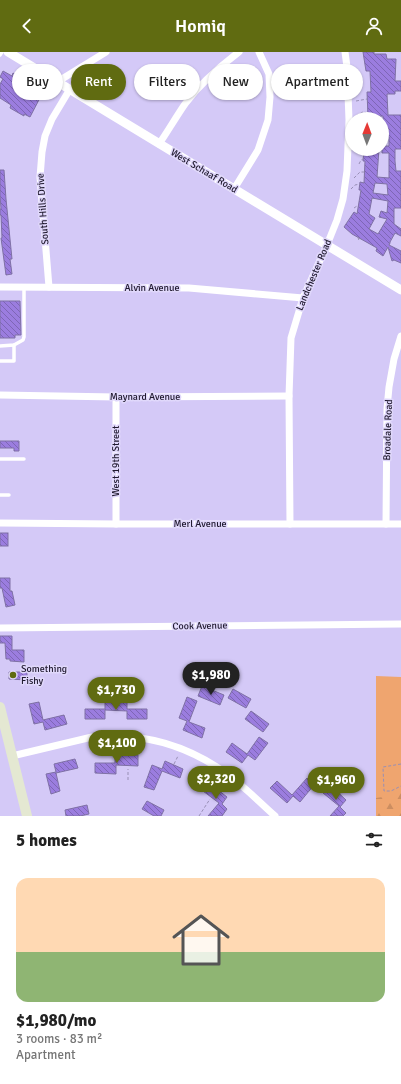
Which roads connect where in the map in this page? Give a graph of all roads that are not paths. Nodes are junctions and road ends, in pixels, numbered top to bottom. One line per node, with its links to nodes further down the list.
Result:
1 (2, 52): 7 (lane)
2 (8, 52): 8 (street, West Schaaf Road)
3 (106, 52): 9 (street)
4 (239, 52): 12 (street)
5 (259, 52): 13 (street)
6 (345, 52): 14 (street, Landchester Road)
7 (0, 55)
8 (28, 64)
9 (63, 78)
10 (63, 85): 11 (street, West Schaaf Road)
11 (70, 89): 12 (street, West Schaaf Road); 17 (street, South Hills Drive)
12 (159, 144): 13 (street, West Schaaf Road)
13 (234, 189): 14 (street, West Schaaf Road)
14 (327, 245): 18 (street, West Schaaf Road); 19 (street, Landchester Road)
15 (0, 287): 16 (street, Alvin Avenue)
16 (24, 287): 17 (street, Alvin Avenue); 22 (lane)
17 (49, 287): 19 (street, Alvin Avenue)
18 (401, 290)
19 (303, 298): 25 (street, Landchester Road)
20 (401, 336): 34 (street, Broadale Road)
21 (0, 346): 22 (lane)
22 (14, 346): 23 (lane)
23 (0, 361)
24 (0, 395): 26 (street, Maynard Avenue)
25 (289, 396): 26 (street, Maynard Avenue); 33 (street, Landchester Road)
26 (116, 397): 32 (street, West 19th Street)
27 (0, 459): 28 (lane)
28 (24, 459)
29 (0, 495): 30 (lane)
30 (10, 495)
31 (0, 523): 32 (street, Merl Avenue)
32 (116, 524): 33 (street, Merl Avenue)
33 (290, 524): 34 (street, Merl Avenue)
34 (386, 524): 35 (street, Merl Avenue)
35 (401, 524)
36 (401, 624): 37 (street, Cook Avenue)
37 (0, 628)
38 (0, 707): 39 (main road)
39 (3, 732): 40 (main road)
40 (12, 756): 41 (main road); 42 (street)
41 (26, 816)
42 (275, 816)

